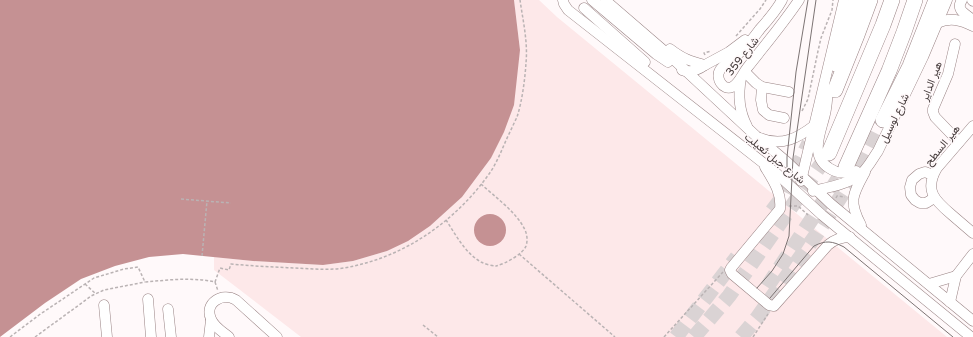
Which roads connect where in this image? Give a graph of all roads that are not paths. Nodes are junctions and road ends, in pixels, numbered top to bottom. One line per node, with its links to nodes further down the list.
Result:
1 (563, 0): 30 (street, شارع جبل ثعيلب)
2 (592, 0): 24 (street)
3 (782, 0): 19 (street, شارع 359)
4 (799, 0): 25 (street, شارع 359)
5 (844, 0): 22 (street)
6 (856, 0): 7 (highway)
7 (870, 0)
8 (892, 0): 34 (highway)
9 (915, 0): 37 (highway, شارع لوسيل)
10 (925, 0): 11 (highway)
11 (936, 0)
12 (947, 0): 17 (street, شارع لوسيل)
13 (962, 0): 16 (street)
14 (610, 2): 20 (street, شارع جبل ثعيلب)
15 (584, 8): 30 (street)
16 (973, 20)
17 (938, 23): 18 (street); 36 (street, شارع لوسيل)
18 (973, 26)
19 (761, 28): 23 (street); 25 (street, شارع 359)
20 (649, 38): 23 (street); 24 (street, شارع جبل ثعيلب)
21 (955, 44): 33 (street, هير الداير)
22 (832, 48): 29 (street); 36 (street)
23 (706, 65): 24 (street)
24 (686, 72): 32 (street, شارع جبل ثعيلب)
25 (743, 73): 26 (street); 32 (street)
26 (762, 87): 27 (street); 28 (street)
27 (789, 92)
28 (784, 118)
29 (815, 125): 32 (street); 38 (street)
30 (716, 126): 35 (street, شارع جبل ثعيلب)
31 (973, 126): 33 (street, هير السطح)
32 (752, 133): 38 (street, شارع جبل ثعيلب)
33 (959, 142): 39 (street, هير السطح)
34 (829, 153)
35 (762, 162): 41 (street, شارع جبل ثعيلب); 45 (street)
36 (870, 163): 40 (street, شارع لوسيل); 43 (street)
37 (846, 167)
38 (802, 175): 40 (street, شارع جبل ثعيلب); 41 (street)
39 (933, 175): 42 (street, هير السطح); 42 (street)
40 (817, 190): 41 (street, شارع لوسيل); 43 (street, شارع جبل ثعيلب)
41 (799, 193): 45 (street, شارع جبل ثعيلب)
42 (934, 198): 44 (street)
43 (864, 230): 48 (street, شارع جبل ثعيلب)
44 (973, 233)
45 (850, 237): 61 (street, شارع جبل ثعيلب)
46 (973, 254): 47 (street)
47 (956, 276): 48 (street); 50 (street)
48 (929, 284): 50 (street, شارع جبل ثعيلب)
49 (148, 299): 56 (street)
50 (950, 302): 54 (street, شارع جبل ثعيلب)
51 (104, 305): 55 (street)
52 (168, 310): 57 (street)
53 (211, 320): 58 (street); 59 (street); 60 (street)
54 (973, 321)
55 (107, 337)
56 (151, 337)
57 (171, 337)
58 (209, 337)
59 (229, 337)
60 (277, 337)
61 (971, 337)

